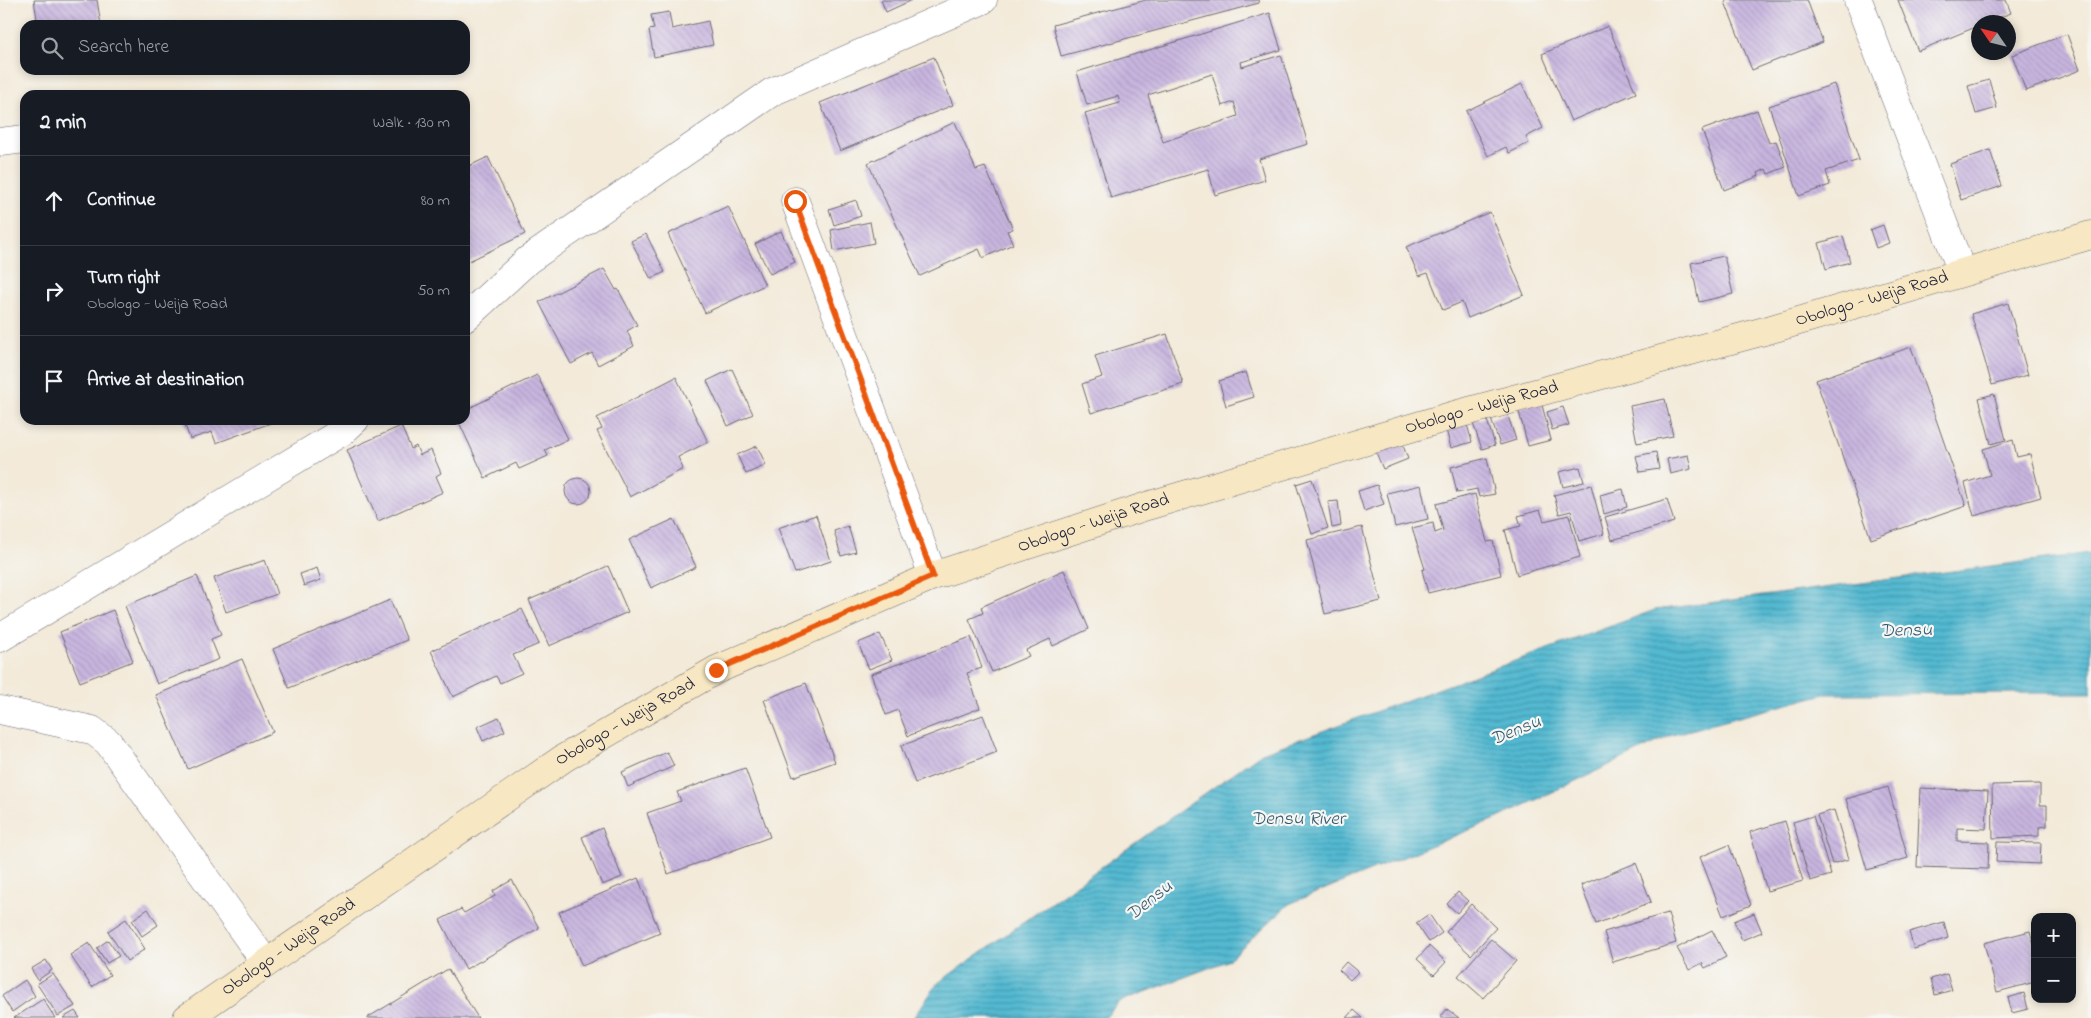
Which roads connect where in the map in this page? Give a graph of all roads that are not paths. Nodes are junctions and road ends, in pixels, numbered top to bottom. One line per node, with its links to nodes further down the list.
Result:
1 (983, 0): 8 (street)
2 (1858, 0): 7 (street)
3 (20, 140): 4 (street)
4 (0, 142)
5 (795, 201): 10 (street)
6 (2091, 234): 7 (street, Obologo - Weija Road)
7 (1962, 272): 10 (street, Obologo - Weija Road)
8 (470, 313)
9 (350, 425): 11 (street)
10 (933, 576): 13 (street, Obologo - Weija Road)
11 (0, 638)
12 (0, 710): 13 (street)
13 (266, 963): 14 (street, Obologo - Weija Road)
14 (187, 1018)

